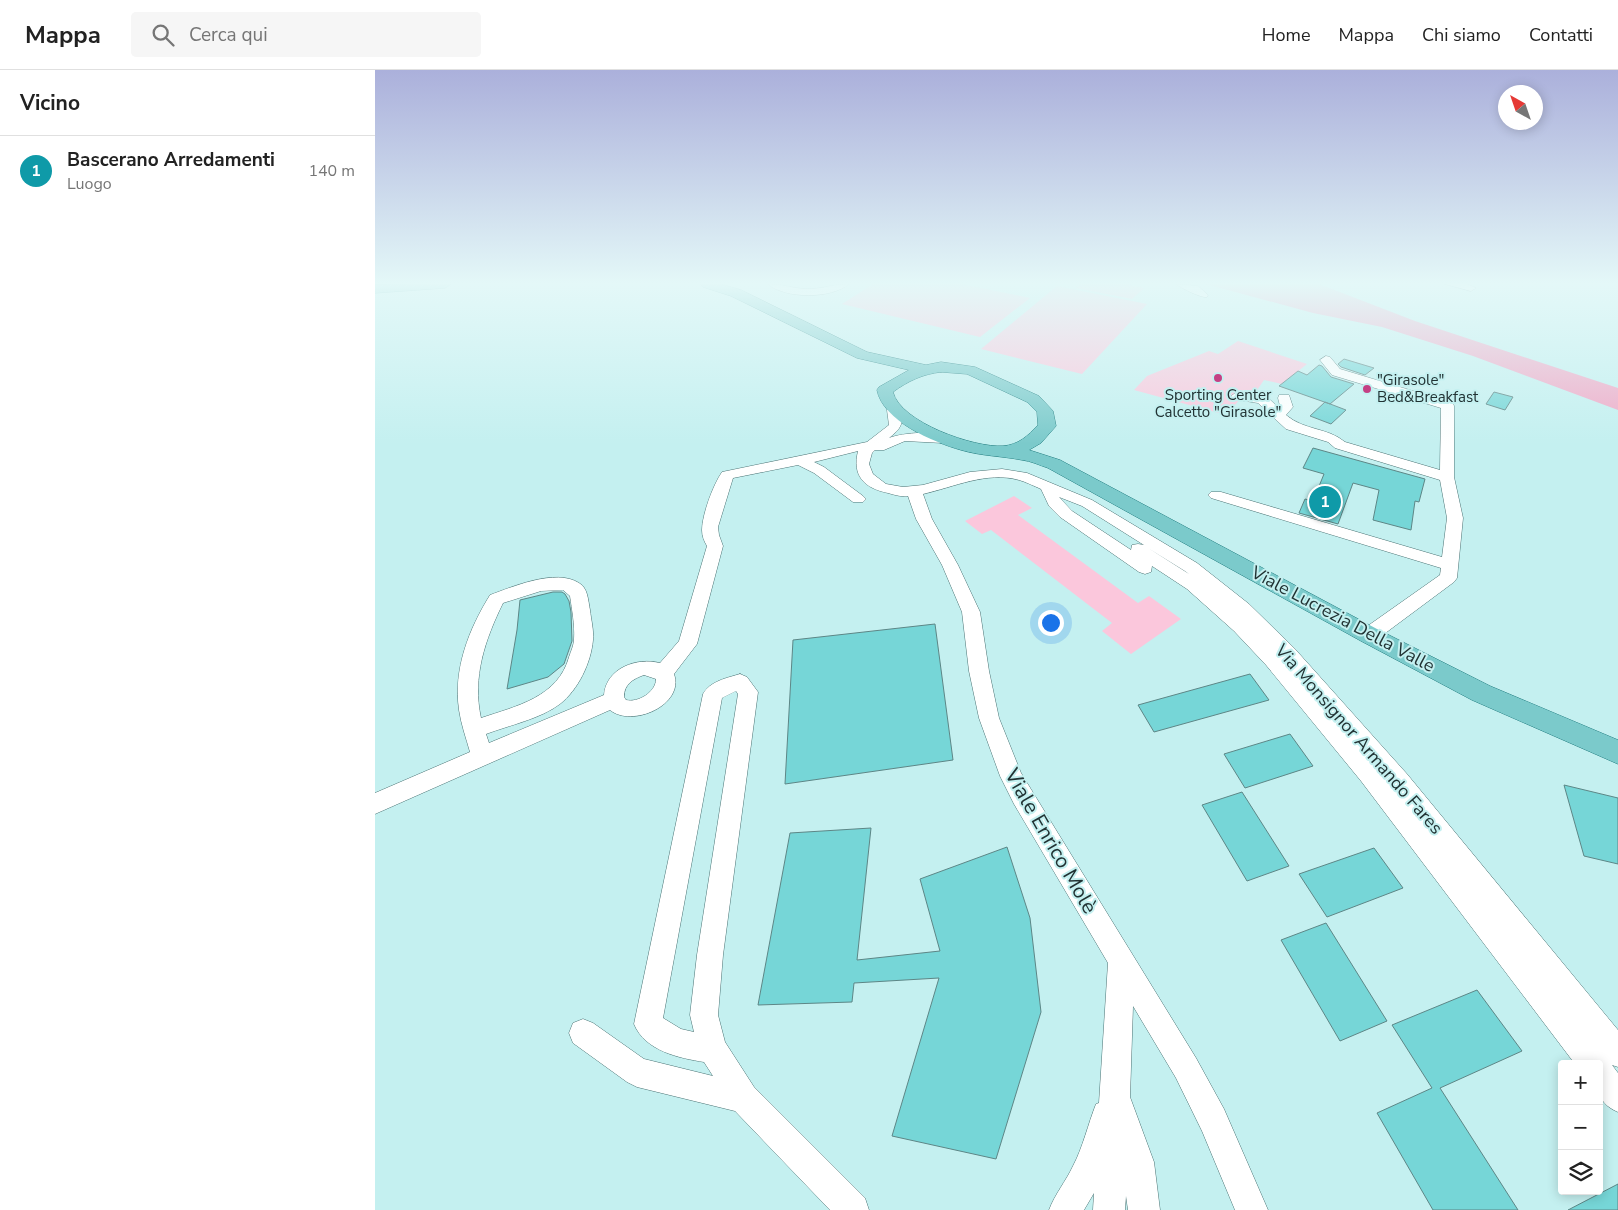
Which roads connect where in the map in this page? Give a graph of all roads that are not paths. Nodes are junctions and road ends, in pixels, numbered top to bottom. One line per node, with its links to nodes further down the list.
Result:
1 (826, 337): 2 (main road, Viale Lucrezia Della Valle)
2 (862, 355): 4 (main road, Viale Lucrezia Della Valle); 5 (main road, Viale Lucrezia Della Valle)
3 (1326, 360): 16 (street)
4 (923, 369): 5 (main road, Viale Lucrezia Della Valle); 11 (main road, Viale Lucrezia Della Valle)
5 (885, 390): 8 (main road, Viale Lucrezia Della Valle)
6 (1237, 396): 9 (street)
7 (1284, 398): 9 (street)
8 (893, 410): 10 (main road, Viale Lucrezia Della Valle); 13 (street)
9 (1279, 415): 16 (street)
10 (943, 438): 12 (main road, Viale Lucrezia Della Valle); 13 (street)
11 (1053, 439): 12 (main road, Viale Lucrezia Della Valle); 15 (main road, Viale Lucrezia Della Valle)
12 (1001, 451): 15 (main road, Viale Lucrezia Della Valle)
13 (867, 452): 14 (street); 18 (street)
14 (800, 461): 20 (street); 24 (street)
15 (1075, 474): 23 (main road, Viale Lucrezia Della Valle)
16 (1447, 477): 21 (street)
17 (1047, 486): 18 (street, Via Monsignor Armando Fares); 22 (street); 33 (street, Via Monsignor Armando Fares); 34 (street, Via Monsignor Armando Fares)
18 (914, 491): 30 (street, Viale Enrico Molè)
19 (1216, 495): 21 (street)
20 (858, 499)
21 (1451, 565): 23 (street)
22 (1164, 582)
23 (1369, 635): 27 (main road, Viale Lucrezia Della Valle)
24 (663, 672): 25 (street); 25 (street)
25 (613, 700): 28 (street)
26 (475, 729): 26 (street); 28 (street)
27 (1618, 752)
28 (482, 756): 29 (street)
29 (375, 804)
30 (1121, 961): 36 (street); 43 (street, Viale Enrico Molè)
31 (583, 1033): 38 (street)
32 (713, 1049): 32 (street); 38 (street)
33 (1618, 1053)
34 (1590, 1060)
35 (1603, 1077): 37 (street)
36 (1114, 1095): 40 (street); 41 (street); 42 (street)
37 (1618, 1097)
38 (743, 1098): 39 (street)
39 (853, 1210)
40 (1065, 1210)
41 (1109, 1210)
42 (1143, 1210)
43 (1252, 1210)

